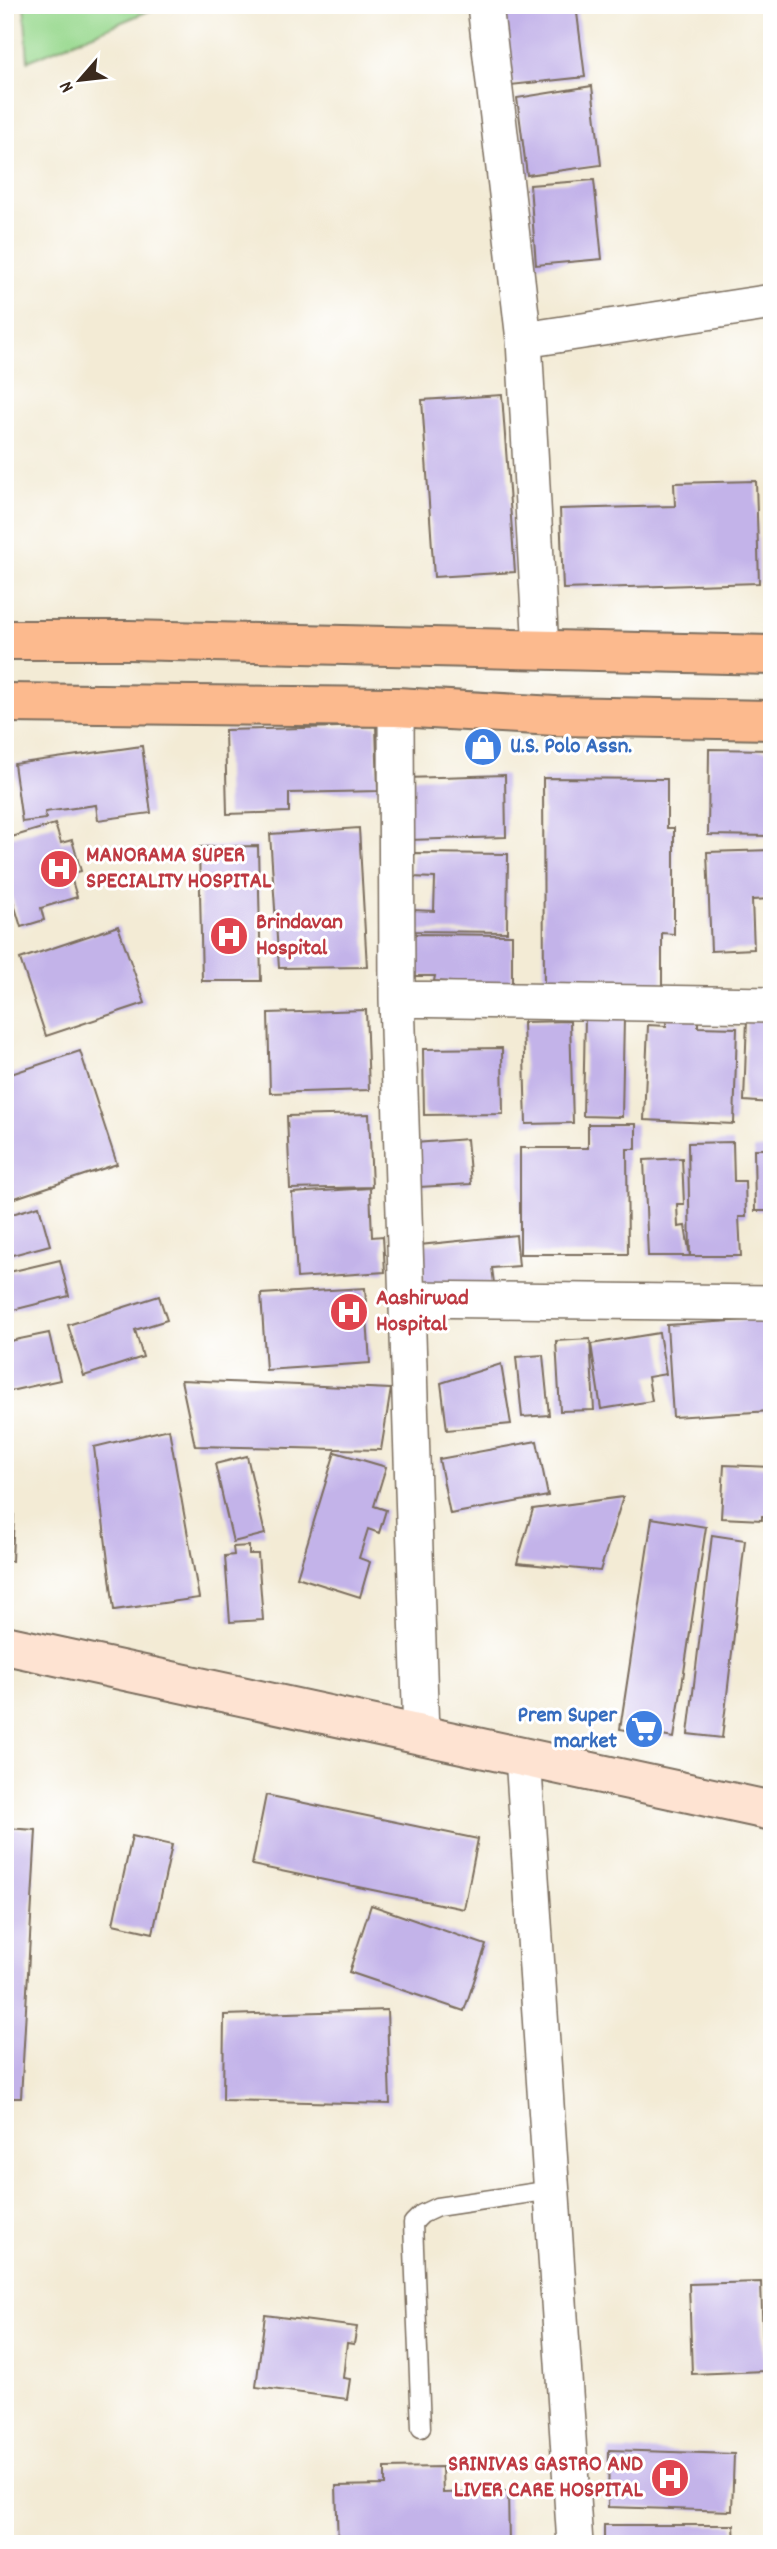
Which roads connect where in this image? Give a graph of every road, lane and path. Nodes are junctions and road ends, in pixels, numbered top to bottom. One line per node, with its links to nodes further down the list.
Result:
1 (485, 5): 3 (street)
2 (772, 302): 3 (street)
3 (524, 340): 5 (street)
4 (5, 640): 5 (main road)
5 (541, 650): 6 (main road)
6 (772, 655)
7 (5, 703): 8 (main road)
8 (396, 707): 9 (main road); 10 (street)
9 (772, 720)
10 (397, 999): 11 (street); 12 (street)
11 (772, 1006)
12 (407, 1299): 13 (street); 15 (street)
13 (772, 1303)
14 (5, 1646): 15 (street)
15 (421, 1734): 16 (street)
16 (523, 1756): 17 (street); 18 (street)
17 (772, 1811)
18 (552, 2190): 19 (lane); 20 (street)
19 (421, 2428)
20 (575, 2544)

